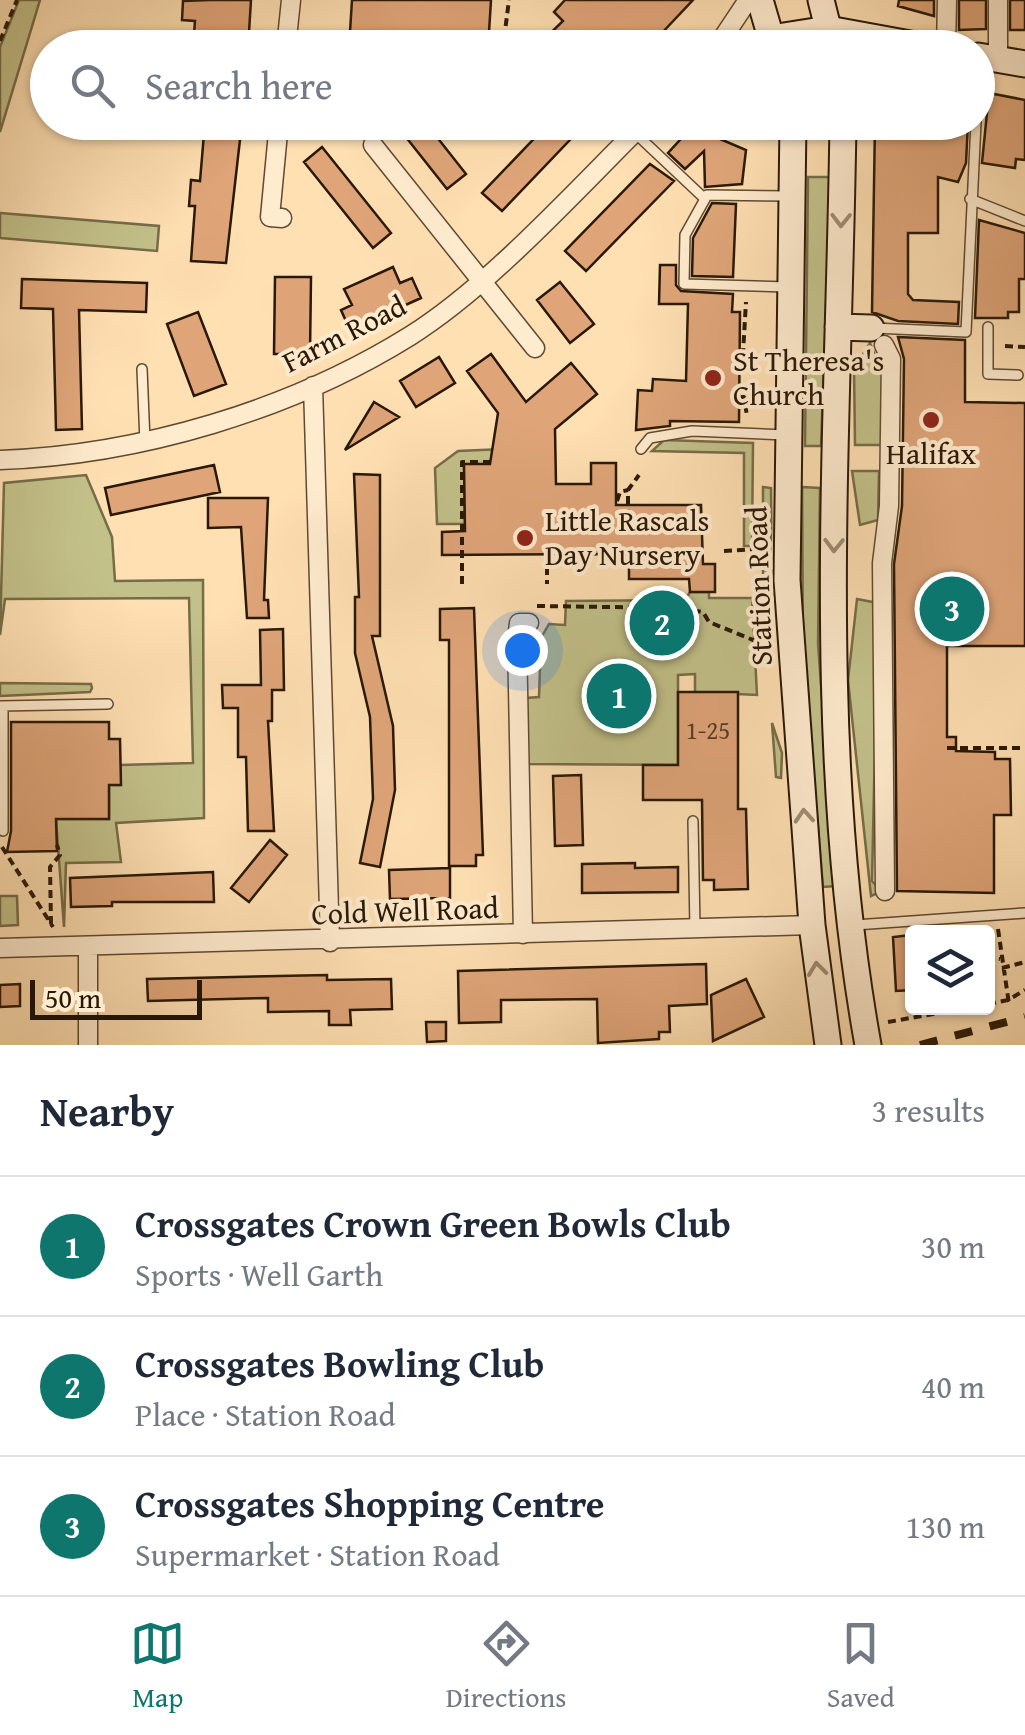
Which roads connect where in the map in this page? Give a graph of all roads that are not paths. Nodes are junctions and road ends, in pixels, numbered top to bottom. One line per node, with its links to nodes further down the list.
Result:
1 (290, 0): 7 (street)
2 (748, 0): 8 (street)
3 (760, 0): 9 (main road)
4 (821, 0): 10 (main road)
5 (947, 0): 11 (street)
6 (998, 0): 12 (street)
7 (288, 30)
8 (728, 30)
9 (769, 30)
10 (828, 30)
11 (946, 30)
12 (992, 30)
13 (995, 59): 14 (main road)
14 (1025, 64)
15 (277, 140): 25 (street)
16 (627, 140): 27 (street, Farm Road)
17 (651, 140): 23 (lane)
18 (793, 140): 22 (main road, Station Road)
19 (843, 140): 29 (main road, one-way to 29)
20 (975, 140): 24 (lane)
21 (373, 144): 27 (street)
22 (795, 196): 23 (lane); 28 (main road, Station Road)
23 (705, 198): 28 (lane)
24 (970, 199): 26 (lane); 31 (lane)
25 (282, 218)
26 (1025, 222)
27 (480, 281): 32 (street); 35 (street, Farm Road)
28 (790, 287): 36 (main road, Station Road)
29 (838, 327): 31 (main road); 48 (main road, one-way to 48)
30 (988, 327): 34 (lane)
31 (878, 337): 45 (street)
32 (535, 348)
33 (142, 369): 37 (lane)
34 (1018, 374)
35 (313, 386): 37 (street, Farm Road); 51 (street)
36 (789, 435): 38 (lane); 47 (main road, Station Road, one-way to 36)
37 (145, 442): 39 (street, Farm Road)
38 (641, 449)
39 (0, 460)
40 (530, 615): 50 (street)
41 (108, 704): 42 (lane)
42 (1, 706): 44 (lane)
43 (693, 820): 49 (lane)
44 (2, 831)
45 (885, 891)
46 (1025, 913): 48 (lane)
47 (812, 925): 48 (main road); 49 (street, Cold Well Road); 54 (main road, Station Road, one-way to 47)
48 (852, 925): 55 (main road)
49 (695, 929): 50 (street, Cold Well Road)
50 (523, 934): 51 (street, Cold Well Road)
51 (330, 942): 52 (street, Cold Well Road)
52 (88, 946): 53 (street, Cold Well Road); 56 (street)
53 (0, 948)
54 (826, 1035)
55 (866, 1036)
56 (88, 1045)

